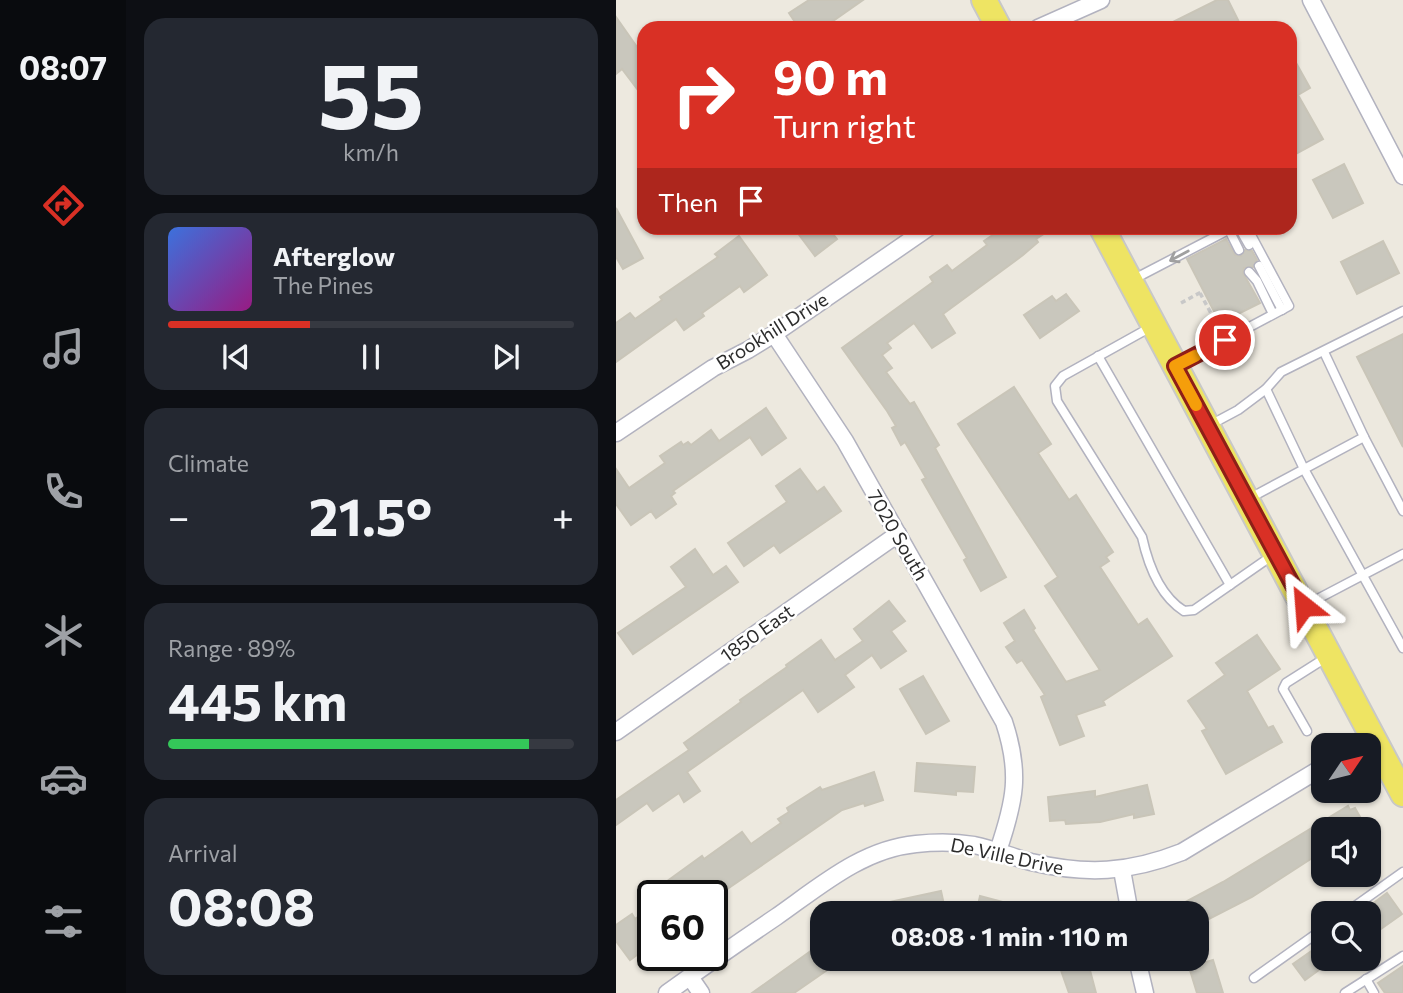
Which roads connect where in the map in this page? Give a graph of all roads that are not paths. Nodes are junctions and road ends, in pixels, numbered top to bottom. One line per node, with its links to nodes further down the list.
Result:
1 (984, 0): 4 (main road)
2 (1101, 0): 5 (street)
3 (1311, 0): 7 (street)
4 (995, 21)
5 (1054, 21)
6 (1403, 139): 7 (street)
7 (1387, 146): 8 (street)
8 (1403, 176)
9 (918, 235): 24 (street, Brookhill Drive)
10 (1106, 235): 19 (main road)
11 (1219, 235): 19 (lane, one-way to 19)
12 (1232, 235): 16 (lane)
13 (1243, 235): 15 (lane)
14 (1251, 235): 20 (lane)
15 (1249, 245)
16 (1239, 250)
17 (1259, 267): 20 (lane)
18 (1249, 272): 22 (lane)
19 (1131, 281): 23 (main road)
20 (1282, 310): 22 (lane)
21 (1403, 311): 25 (lane)
22 (1273, 314): 27 (lane)
23 (1154, 325): 26 (lane); 27 (main road)
24 (774, 334): 30 (street, Brookhill Drive); 35 (street, 7020 South)
25 (1324, 352): 28 (lane); 31 (lane)
26 (1098, 356): 39 (lane); 39 (lane)
27 (1175, 366): 29 (main road)
28 (1266, 388): 29 (lane); 32 (lane)
29 (1208, 426): 33 (main road)
30 (616, 433)
31 (1364, 437): 32 (lane); 34 (lane)
32 (1304, 469): 33 (lane); 38 (lane)
33 (1247, 500): 36 (main road)
34 (1403, 511)
35 (898, 534): 44 (street, 1850 East); 49 (street, 7020 South)
36 (1275, 553): 39 (lane); 40 (main road)
37 (1403, 554): 38 (lane)
38 (1364, 574): 40 (lane); 41 (lane)
39 (1230, 585)
40 (1304, 606): 42 (main road)
41 (1403, 648)
42 (1330, 656): 43 (lane); 45 (main road)
43 (1307, 731)
44 (616, 732)
45 (1363, 733)
46 (1381, 762): 48 (main road)
47 (1311, 773): 50 (street, De Ville Drive)
48 (1403, 794)
49 (998, 851): 50 (street, De Ville Drive); 57 (street, De Ville Drive)
50 (1122, 870): 52 (street)
51 (1403, 872): 53 (lane)
52 (1128, 901)
53 (1362, 901)
54 (1311, 938): 58 (lane)
55 (1403, 956): 59 (lane)
56 (1140, 971): 62 (street)
57 (690, 976): 60 (street, De Ville Drive); 61 (street)
58 (1254, 978)
59 (1366, 979): 63 (lane); 64 (lane)
60 (667, 993)
61 (701, 993)
62 (1145, 993)
63 (1345, 993)
64 (1374, 993)

